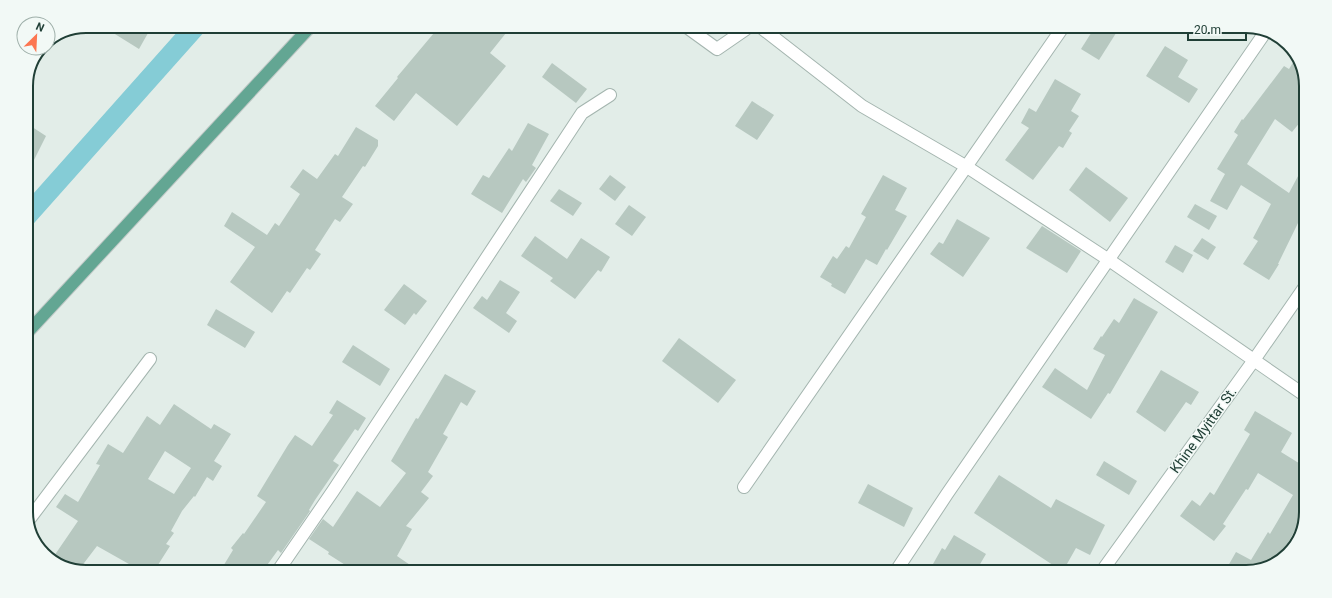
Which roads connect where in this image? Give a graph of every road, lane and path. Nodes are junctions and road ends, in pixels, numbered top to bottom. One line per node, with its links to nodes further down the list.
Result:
1 (304, 33): 11 (main road)
2 (695, 33): 3 (street)
3 (740, 33)
4 (767, 33): 8 (street)
5 (1059, 33): 8 (street)
6 (1263, 36): 9 (street)
7 (610, 95): 17 (street)
8 (967, 167): 9 (street); 15 (street)
9 (1109, 260): 13 (street); 18 (street)
10 (1299, 295): 13 (street, Khine Myittar St.)
11 (33, 326)
12 (150, 359): 16 (street)
13 (1254, 360): 14 (street); 19 (street, Khine Myittar St.)
14 (1299, 391)
15 (744, 487)
16 (33, 514)
17 (282, 565)
18 (900, 565)
19 (1106, 565)

